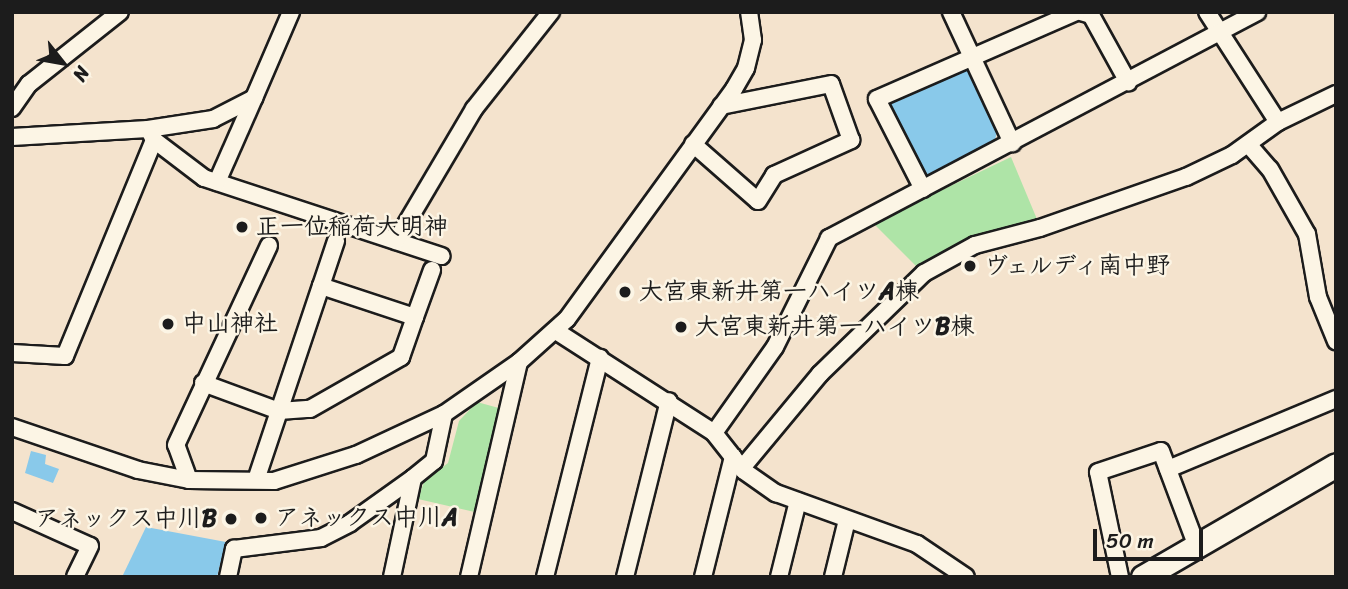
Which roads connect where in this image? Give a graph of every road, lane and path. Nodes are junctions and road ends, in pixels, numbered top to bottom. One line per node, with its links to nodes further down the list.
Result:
1 (120, 12): 15 (street)
2 (551, 12): 25 (street)
3 (748, 12): 14 (street)
4 (951, 12): 10 (street)
5 (1078, 12): 10 (street); 11 (street)
6 (1207, 12): 9 (street)
7 (1257, 12): 9 (street)
8 (287, 13): 13 (street)
9 (1219, 34): 11 (street); 16 (street)
10 (976, 58): 19 (street); 23 (street)
11 (1128, 82): 19 (street)
12 (1336, 94): 16 (street)
13 (254, 98): 17 (street); 22 (street)
14 (721, 106): 20 (street); 20 (street)
15 (12, 108)
16 (1278, 122): 21 (street)
17 (151, 135): 18 (street); 22 (street); 31 (street)
18 (12, 137)
19 (1012, 143): 23 (street)
20 (694, 144): 29 (street)
21 (1248, 144): 30 (street); 41 (street)
22 (217, 183): 25 (street)
23 (923, 189): 40 (street)
24 (336, 241): 27 (street)
25 (396, 242): 28 (street)
26 (269, 246): 34 (street)
27 (321, 286): 28 (street); 37 (street)
28 (415, 317): 37 (street)
29 (556, 331): 32 (street); 33 (street)
30 (1336, 341)
31 (12, 353)
32 (600, 358): 36 (street); 55 (street)
33 (519, 362): 38 (street); 54 (street)
34 (203, 383): 37 (street); 45 (street)
35 (1336, 398): 43 (street)
36 (669, 401): 40 (street); 56 (street)
37 (279, 411): 46 (street)
38 (444, 414): 44 (street); 46 (street)
39 (12, 427): 45 (street)
40 (714, 433): 41 (street)
41 (738, 463): 47 (street); 57 (street)
42 (1336, 465): 50 (street)
43 (1168, 469): 50 (street); 61 (street)
44 (412, 478): 52 (street); 53 (street)
45 (189, 480): 46 (street)
46 (256, 480)
47 (798, 501): 49 (street); 58 (street)
48 (12, 511): 51 (street)
49 (847, 520): 59 (street); 60 (street)
50 (1197, 547): 62 (street)
51 (75, 577)
52 (228, 577)
53 (392, 577)
54 (468, 577)
55 (545, 577)
56 (625, 577)
57 (703, 577)
58 (779, 577)
59 (833, 577)
60 (966, 577)
61 (1120, 577)
62 (1143, 577)

